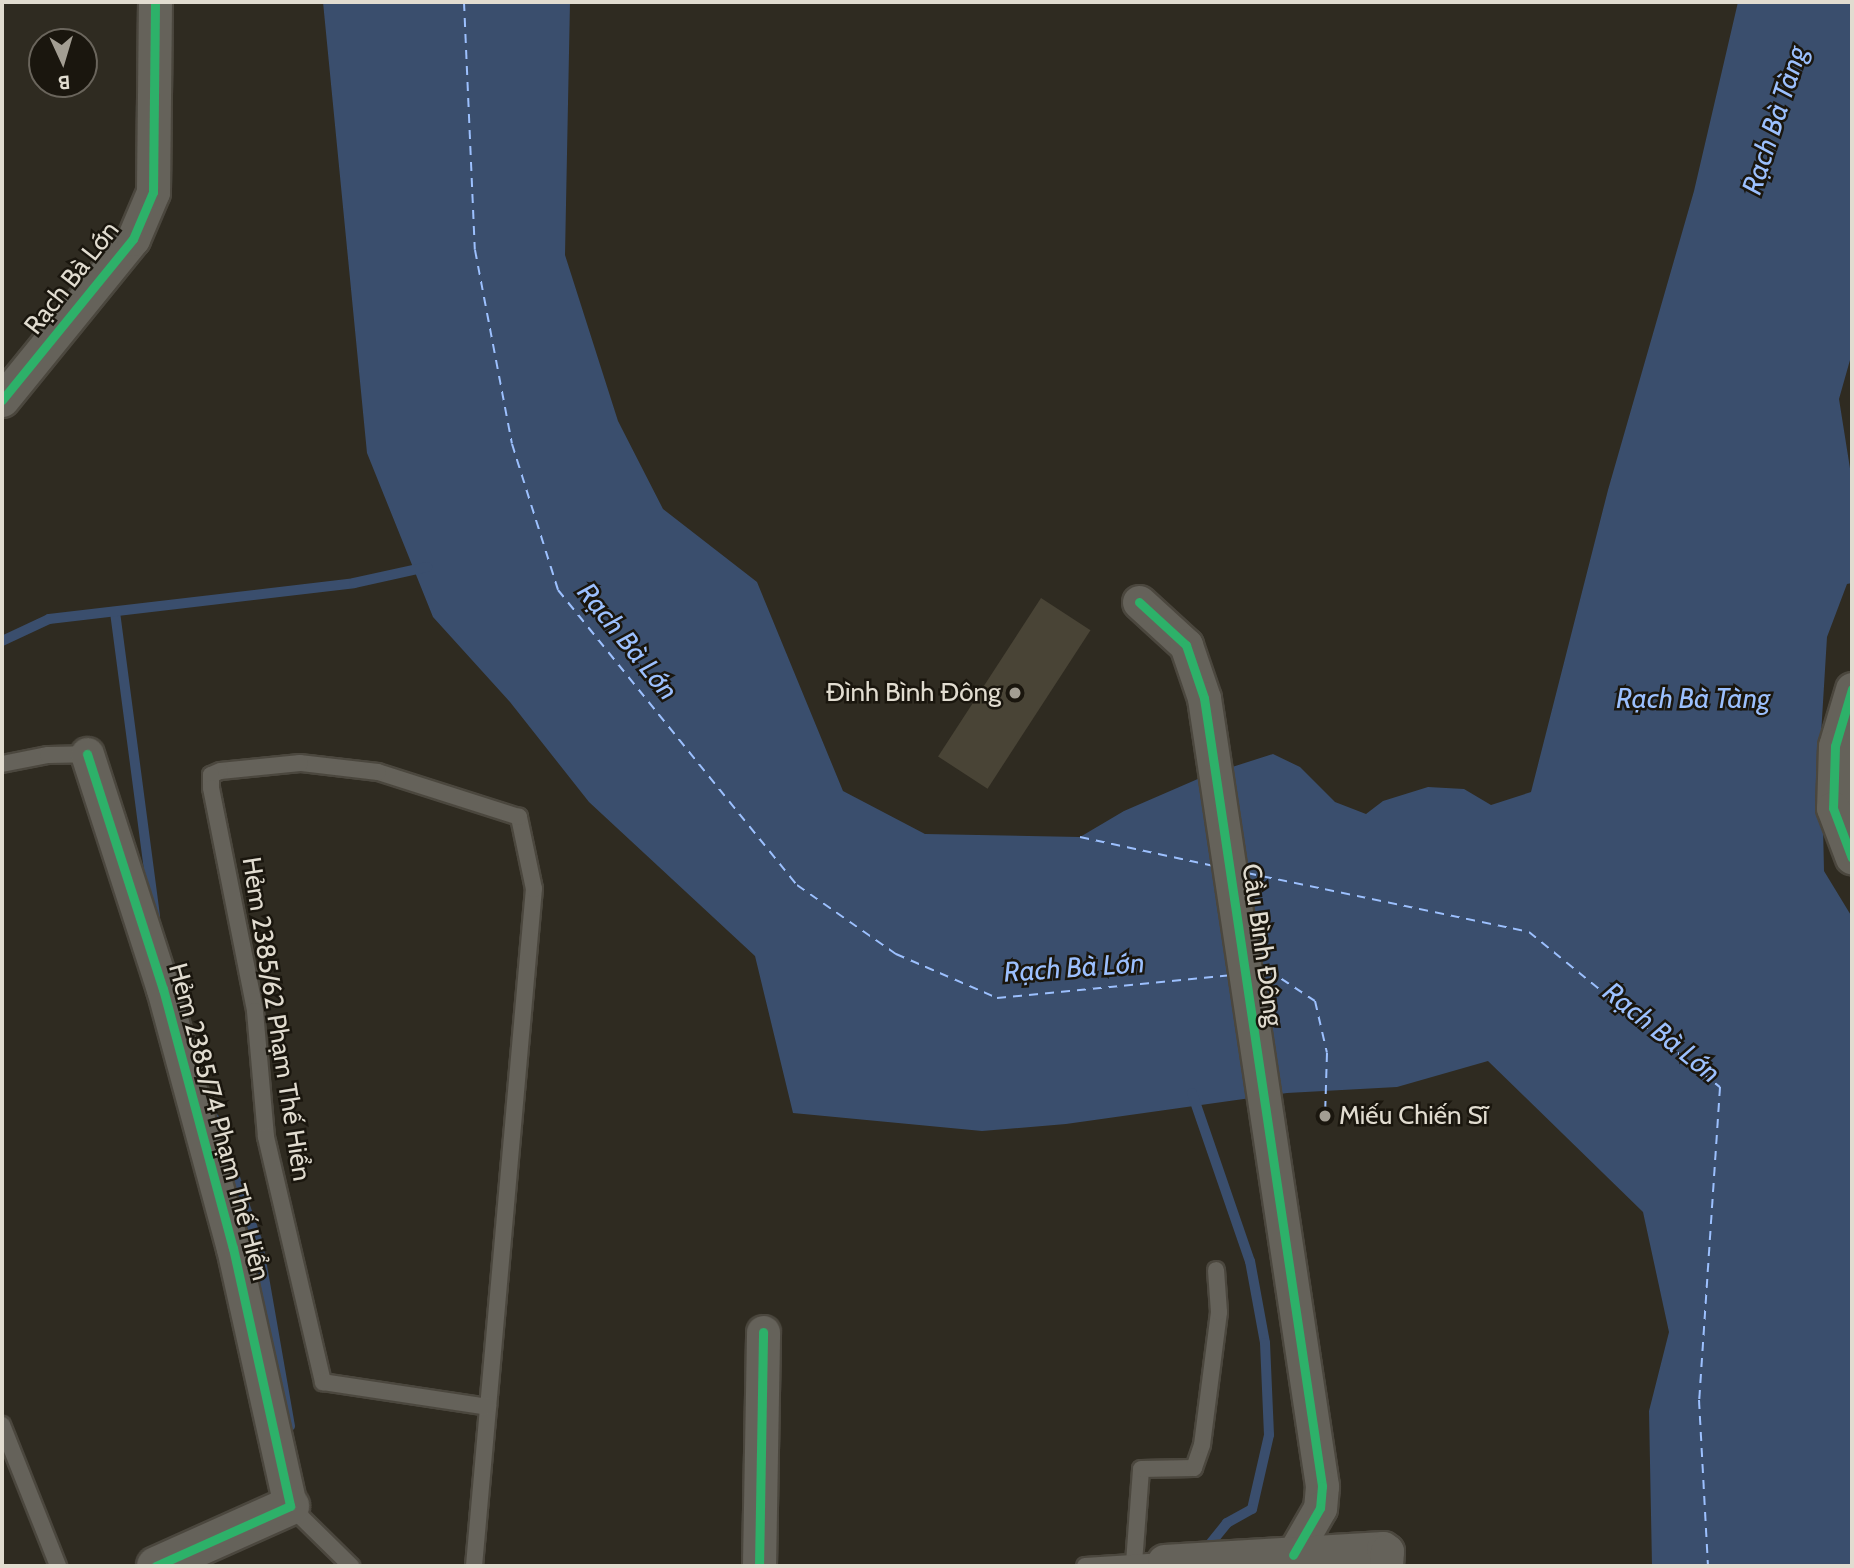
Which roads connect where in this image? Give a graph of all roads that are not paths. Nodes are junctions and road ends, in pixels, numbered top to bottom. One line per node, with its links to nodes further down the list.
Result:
1 (155, 2): 2 (street, Rạch Bà Lớn)
2 (2, 401)
3 (1139, 602): 13 (street, Cầu Bình Đông)
4 (1852, 689): 7 (street)
5 (87, 754): 6 (lane); 12 (street, Hẻm 2385/74 Phạm Thế Hiển)
6 (2, 764)
7 (1852, 858)
8 (1216, 1270): 14 (lane)
9 (763, 1332): 19 (street)
10 (488, 1407): 10 (lane, Hẻm 2385/62 Phạm Thế Hiển); 18 (lane, Hẻm 2385/62 Phạm Thế Hiển)
11 (2, 1425): 15 (lane)
12 (290, 1506): 16 (street); 17 (lane)
13 (1293, 1555): 14 (street); 21 (street)
14 (1149, 1562): 20 (lane)
15 (58, 1566)
16 (156, 1566)
17 (351, 1566)
18 (474, 1566)
19 (759, 1566)
20 (1085, 1566)
21 (1386, 1566)

